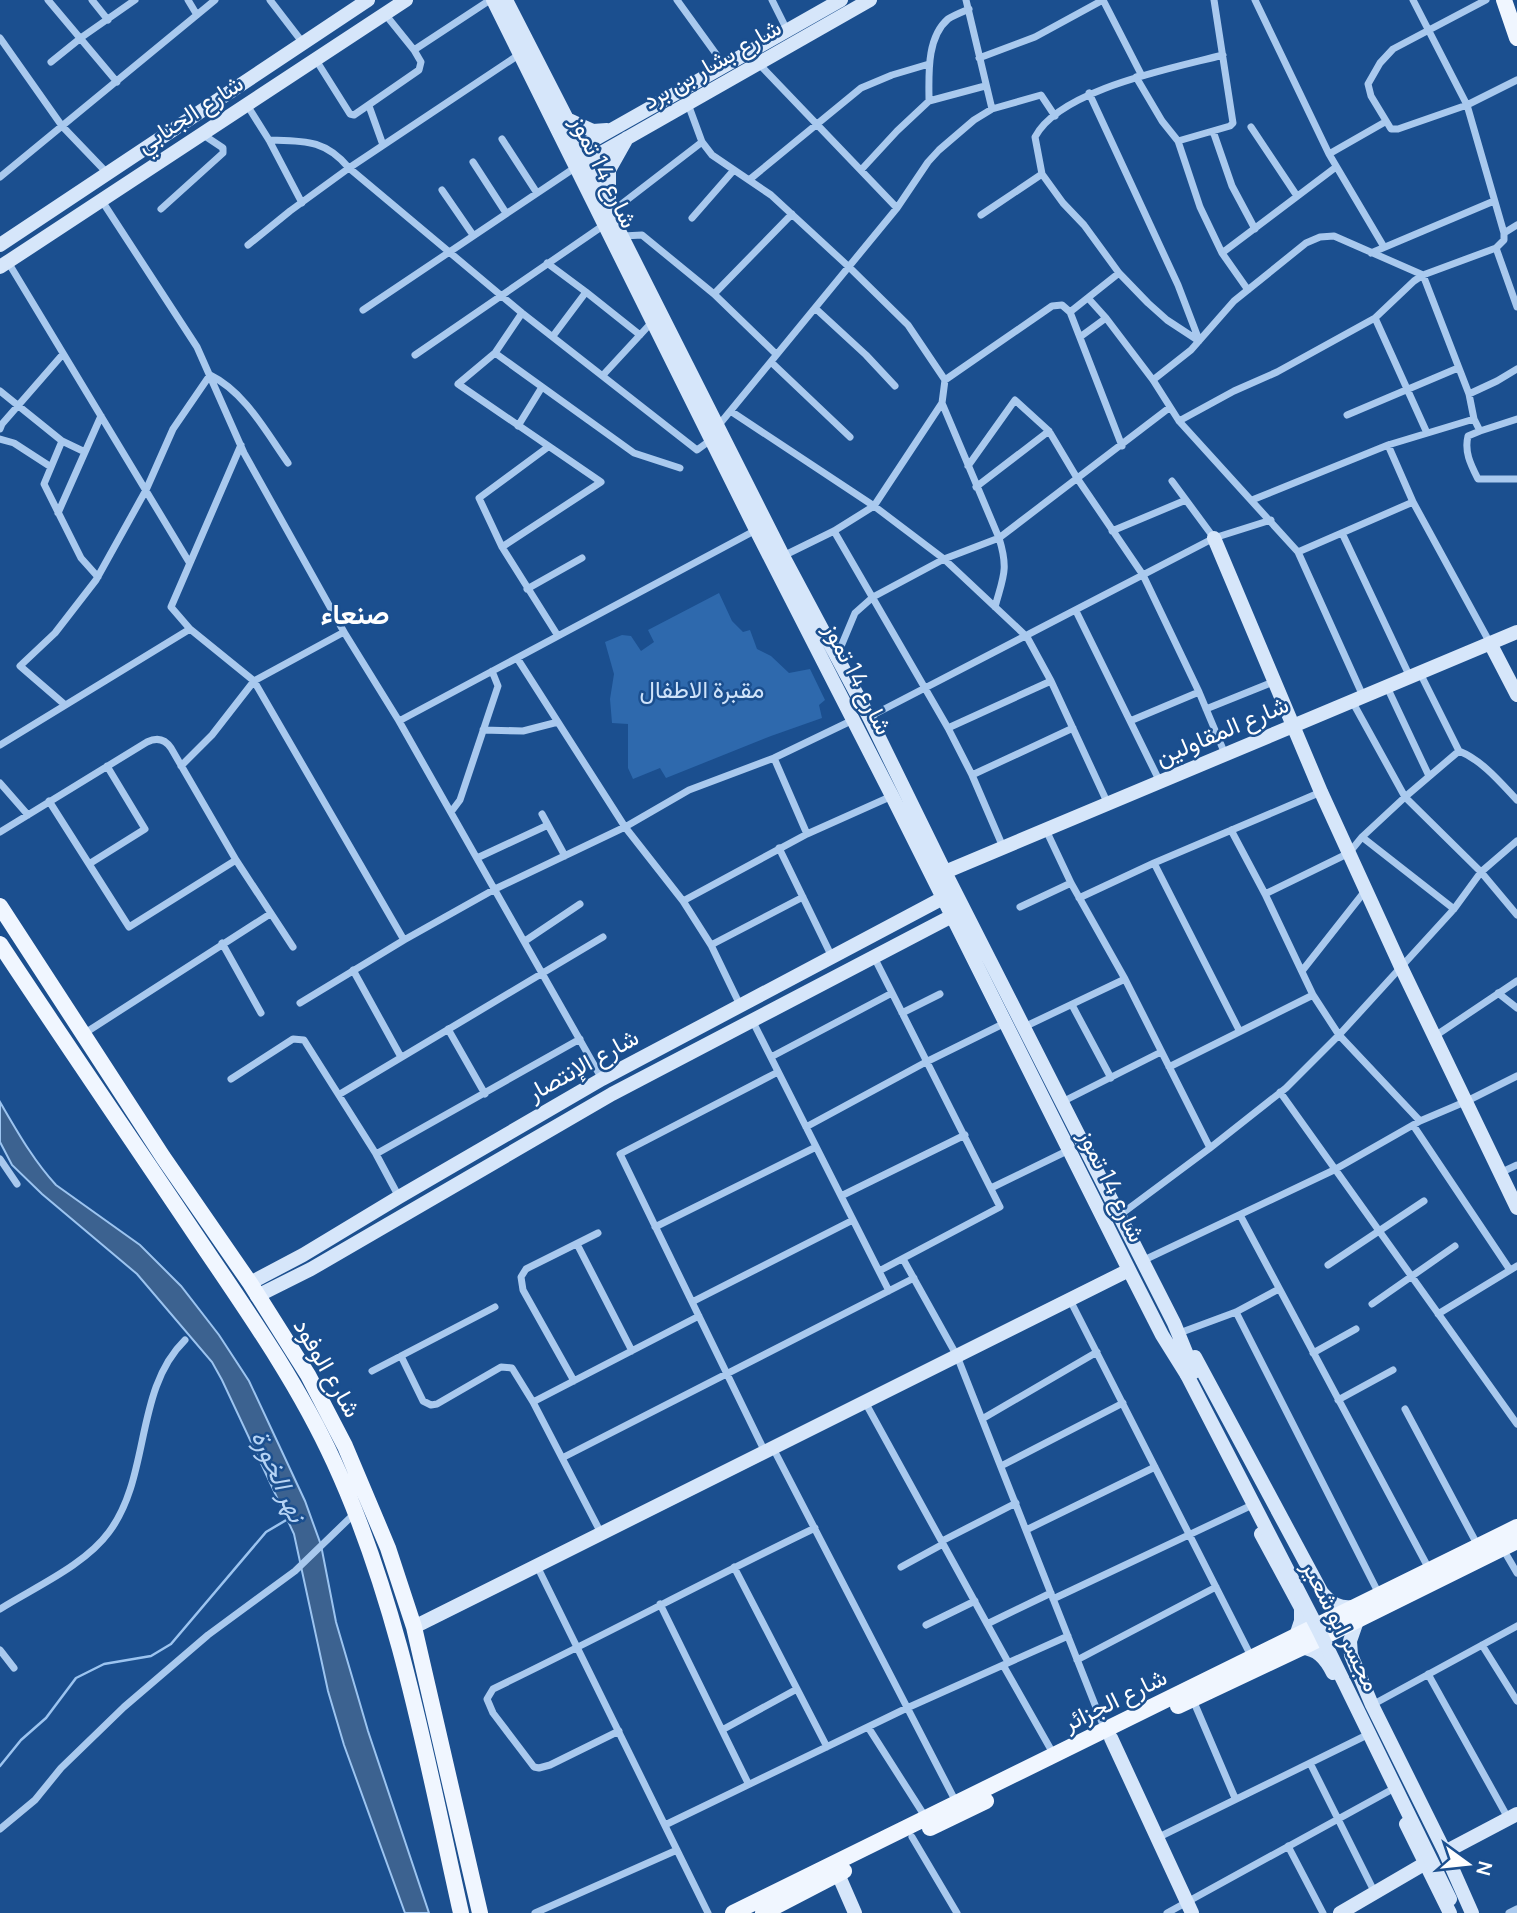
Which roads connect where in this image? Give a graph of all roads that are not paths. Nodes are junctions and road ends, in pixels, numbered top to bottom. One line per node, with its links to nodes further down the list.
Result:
1 (48, 0): 28 (street)
2 (92, 0): 25 (street)
3 (135, 0): 25 (street)
4 (188, 0): 24 (street)
5 (215, 0): 24 (street)
6 (270, 0): 31 (street)
7 (406, 0): 23 (main road, شارع الجنابي)
8 (492, 0): 32 (street); 33 (main road, شارع 14 تموز)
9 (506, 0): 53 (main road, شارع 14 تموز)
10 (677, 0): 40 (street)
11 (772, 0): 27 (street)
12 (841, 0): 27 (main road, شارع بشار بن برد)
13 (870, 0): 38 (main road, شارع بشار بن برد)
14 (966, 0): 22 (street)
15 (1103, 0): 35 (street); 41 (street)
16 (1214, 0): 34 (street)
17 (1255, 0): 68 (street)
18 (1413, 0): 26 (street)
19 (1486, 0): 26 (street)
20 (1504, 0): 30 (main road)
21 (364, 1): 31 (main road, شارع الجنابي)
22 (968, 9): 35 (street); 39 (street)
23 (385, 14): 32 (street); 36 (main road, شارع الجنابي)
24 (197, 15): 43 (street)
25 (107, 20): 28 (street)
26 (1428, 29): 49 (street); 54 (street)
27 (788, 30): 40 (main road, شارع بشار بن برد)
28 (82, 37): 37 (street); 43 (street)
29 (0, 38): 56 (street)
30 (1517, 38)
31 (303, 43): 75 (main road, شارع الجنابي)
32 (414, 50): 50 (street)
33 (521, 53): 66 (street); 67 (main road, شارع 14 تموز)
34 (1223, 55): 41 (street); 59 (street)
35 (979, 58): 44 (street)
36 (316, 59): 47 (main road, شارع الجنابي); 50 (street)
37 (51, 62)
38 (758, 64): 48 (main road, شارع بشار بن برد); 55 (street)
39 (929, 64): 46 (street); 55 (street)
40 (724, 66): 58 (main road, شارع بشار بن برد)
41 (1139, 77): 45 (street); 64 (street)
42 (1517, 80): 49 (street)
43 (117, 82): 56 (street)
44 (985, 86): 46 (street); 51 (street)
45 (1089, 93): 52 (street); 125 (street)
46 (929, 101): 73 (street)
47 (247, 104): 60 (main road, شارع الجنابي); 63 (street)
48 (688, 104): 61 (main road, شارع بشار بن برد); 65 (street)
49 (1467, 105): 54 (street); 83 (street)
50 (369, 106): 66 (street)
51 (992, 108): 52 (street); 85 (street)
52 (1055, 116): 76 (street)
53 (567, 119): 58 (main road); 67 (main road, شارع 14 تموز)
54 (1385, 122): 68 (street)
55 (818, 123): 73 (street); 78 (street)
56 (62, 126): 75 (street); 77 (street)
57 (1251, 127): 81 (street)
58 (615, 128): 67 (main road, شارع بشار بن برد)
59 (1213, 131): 64 (street); 93 (street)
60 (202, 134): 82 (main road, شارع الجنابي); 86 (street)
61 (627, 138): 70 (main road, شارع بشار بن برد); 91 (main road)
62 (502, 139): 80 (street)
63 (269, 140): 72 (street); 84 (street)
64 (1178, 141): 102 (street)
65 (702, 142): 74 (street); 91 (street)
66 (383, 145): 72 (street)
67 (575, 150): 70 (main road, شارع 14 تموز)
68 (1329, 154): 71 (street)
69 (473, 162): 87 (street)
70 (582, 164): 80 (street); 91 (main road, شارع 14 تموز)
71 (1336, 167): 81 (street); 99 (street)
72 (349, 169): 84 (street); 101 (street)
73 (861, 170): 85 (street)
74 (733, 171): 78 (street); 90 (street)
75 (108, 174): 97 (main road, شارع الجنابي)
76 (1042, 174): 89 (street); 107 (street)
77 (0, 177)
78 (749, 180): 88 (street)
79 (442, 190): 95 (street)
80 (537, 193): 87 (street)
81 (1297, 196): 93 (street)
82 (102, 200): 105 (main road, شارع الجنابي); 134 (street)
83 (1494, 201): 94 (street); 99 (street)
84 (302, 202): 98 (street)
85 (897, 208): 106 (street)
86 (161, 209)
87 (506, 213): 95 (street)
88 (792, 214): 106 (street); 112 (street)
89 (981, 215)
90 (692, 218)
91 (607, 219): 96 (main road, شارع 14 تموز); 104 (street); 121 (main road, شارع 14 تموز)
92 (1517, 225): 94 (street)
93 (1255, 229): 102 (street)
94 (1504, 233): 100 (street)
95 (473, 235): 101 (street)
96 (622, 236): 112 (street); 155 (main road, شارع 14 تموز)
97 (1, 242)
98 (248, 245)
99 (1384, 247): 103 (street)
100 (1496, 248): 108 (street); 114 (street)
101 (449, 251): 111 (street); 116 (street)
102 (1222, 253): 109 (street)
103 (1371, 253): 108 (street); 109 (street)
104 (547, 263): 110 (street); 111 (street)
105 (4, 264): 127 (street)
106 (849, 267): 115 (street); 135 (street)
107 (1119, 273): 113 (street); 125 (street)
108 (1423, 275): 119 (street); 131 (street)
109 (1248, 290): 125 (street)
110 (586, 292): 122 (street); 123 (street)
111 (502, 294): 118 (street); 129 (street)
112 (714, 294): 128 (street)
113 (1088, 298): 117 (street); 120 (street)
114 (1516, 302)
115 (815, 308): 128 (street); 137 (street)
116 (363, 310)
117 (1070, 312): 124 (street); 135 (street)
118 (522, 313): 123 (street); 126 (street)
119 (1375, 317): 139 (street); 150 (street)
120 (1106, 318): 124 (street); 136 (street)
121 (652, 321): 122 (street); 155 (main road, شارع 14 تموز)
122 (640, 335): 133 (street)
123 (553, 336): 133 (street)
124 (1080, 337): 162 (street)
125 (1199, 341): 136 (street)
126 (495, 353): 138 (street); 151 (street)
127 (63, 354): 143 (street); 147 (street)
128 (776, 354): 130 (street)
129 (415, 355)
130 (771, 362): 145 (street); 157 (street)
131 (1458, 368): 139 (street); 141 (street)
132 (1517, 369): 141 (street)
133 (604, 374): 155 (street)
134 (210, 375): 160 (street); 165 (street); 173 (street)
135 (945, 380): 142 (street)
136 (1153, 380): 144 (street)
137 (895, 386)
138 (542, 387): 151 (street); 168 (street)
139 (1408, 389): 146 (street); 156 (street)
140 (0, 391): 143 (street)
141 (1469, 394): 148 (street)
142 (942, 403): 166 (street); 177 (street)
143 (18, 406): 152 (street); 159 (street)
144 (1169, 408): 150 (street); 162 (street)
145 (732, 412): 155 (street); 177 (street)
146 (1347, 415)
147 (101, 416): 164 (street); 173 (street)
148 (1474, 419): 153 (street); 156 (street)
149 (1517, 419): 153 (street)
150 (1179, 421): 175 (street)
151 (518, 426): 163 (street)
152 (0, 429)
153 (1480, 430): 170 (street)
154 (1049, 431): 166 (street); 169 (street); 172 (street)
155 (715, 433): 180 (main road, شارع 14 تموز); 188 (main road, شارع 14 تموز)
156 (1427, 433): 161 (street)
157 (850, 437)
158 (0, 439): 167 (street)
159 (62, 441): 164 (street); 167 (street)
160 (241, 445): 191 (street); 199 (street)
161 (1388, 445): 175 (street); 176 (street)
162 (1122, 446): 169 (street)
163 (548, 447): 186 (street); 186 (street)
164 (85, 452): 178 (street)
165 (288, 463)
166 (968, 466): 172 (street)
167 (51, 467): 178 (street)
168 (680, 467)
169 (1077, 478): 182 (street); 184 (street)
170 (1517, 479)
171 (1172, 481): 174 (street)
172 (976, 487): 184 (street)
173 (146, 490): 191 (street); 193 (street)
174 (1185, 500): 182 (street); 185 (street)
175 (1252, 500): 179 (street)
176 (1413, 502): 183 (street); 203 (street)
177 (874, 506): 181 (street); 190 (street)
178 (58, 513): 193 (street)
179 (1271, 520): 185 (street); 187 (street)
180 (755, 530): 201 (street); 219 (main road, شارع 14 تموز)
181 (834, 531): 188 (street); 195 (street)
182 (1112, 531): 192 (street)
183 (1342, 533): 187 (street); 207 (street)
184 (999, 538): 190 (street); 196 (street)
185 (1214, 538): 192 (street); 210 (main road)
186 (502, 547): 194 (street)
187 (1298, 552): 215 (street)
188 (783, 556): 204 (main road, شارع 14 تموز)
189 (582, 558): 194 (street)
190 (944, 559): 195 (street); 196 (street)
191 (189, 562): 198 (street)
192 (1143, 575): 197 (street); 213 (street)
193 (98, 578): 216 (street)
194 (527, 589): 201 (street)
195 (873, 597): 204 (street); 211 (street)
196 (995, 607): 202 (street)
197 (1076, 611): 202 (street); 221 (street)
198 (190, 629): 208 (street); 216 (street)
199 (344, 632): 208 (street); 220 (street)
200 (1517, 632): 203 (main road, شارع المقاولين)
201 (558, 636): 205 (street)
202 (1027, 637): 209 (street); 211 (street)
203 (1490, 643): 207 (main road, شارع المقاولين); 214 (main road)
204 (837, 656): 218 (main road, شارع 14 تموز)
205 (517, 658): 206 (street); 222 (street)
206 (492, 671): 220 (street); 226 (street)
207 (1415, 675): 212 (main road, شارع المقاولين); 228 (street)
208 (254, 681): 232 (street); 282 (street)
209 (1051, 681): 224 (street); 225 (street)
210 (1273, 682): 217 (street); 223 (main road)
211 (924, 687): 218 (street); 224 (street)
212 (1387, 687): 215 (main road, شارع المقاولين); 234 (street)
213 (1199, 692): 217 (street); 221 (street)
214 (1517, 695)
215 (1358, 699): 223 (main road, شارع المقاولين); 239 (street)
216 (64, 704): 227 (street)
217 (1206, 709): 229 (street)
218 (869, 717): 262 (main road, شارع 14 تموز)
219 (853, 720): 230 (street); 238 (main road, شارع 14 تموز)
220 (399, 721): 243 (street)
221 (1130, 721): 235 (street)
222 (558, 722): 226 (street); 247 (street)
223 (1292, 727): 229 (main road, شارع المقاولين); 237 (main road)
224 (948, 728): 233 (street)
225 (1073, 729): 233 (street); 242 (street)
226 (483, 730): 243 (street)
227 (0, 746)
228 (1459, 751): 234 (street); 240 (street)
229 (1225, 755): 235 (main road, شارع المقاولين)
230 (774, 758): 247 (street); 251 (street)
231 (107, 766): 232 (street); 241 (street); 261 (street)
232 (181, 766): 259 (street)
233 (972, 775): 254 (street)
234 (1429, 776): 239 (street)
235 (1160, 782): 242 (main road, شارع المقاولين)
236 (0, 783): 245 (street)
237 (1321, 792): 249 (street); 256 (main road)
238 (892, 796): 251 (street); 269 (main road, شارع 14 تموز)
239 (1405, 797): 252 (street); 263 (street)
240 (1517, 800)
241 (49, 801): 245 (street); 261 (street)
242 (1108, 804): 248 (main road, شارع المقاولين)
243 (451, 812): 258 (street)
244 (542, 814): 246 (street)
245 (28, 815): 250 (street)
246 (548, 825): 257 (street); 258 (street)
247 (625, 827): 257 (street); 271 (street)
248 (1046, 830): 254 (main road, شارع المقاولين); 264 (street)
249 (1231, 830): 260 (street); 267 (street)
250 (0, 832)
251 (807, 834): 255 (street)
252 (1362, 836): 256 (street); 275 (street)
253 (1517, 841): 263 (street)
254 (1003, 847): 262 (main road, شارع المقاولين)
255 (779, 848): 268 (street); 271 (street)
256 (1349, 853): 266 (main road); 267 (street)
257 (565, 856): 265 (street)
258 (477, 858): 265 (street)
259 (236, 860): 261 (street); 276 (street)
260 (1154, 863): 270 (street); 310 (street)
261 (89, 864)
262 (945, 872): 308 (main road, شارع 14 تموز)
263 (1481, 872): 275 (street); 277 (street)
264 (1071, 883): 270 (street); 274 (street)
265 (495, 889): 282 (street); 283 (street)
266 (1365, 890): 290 (main road); 292 (street)
267 (1265, 894): 292 (street)
268 (803, 897): 286 (street); 289 (street)
269 (943, 898): 278 (main road, شارع 14 تموز); 279 (main road, شارع الإنتصار)
270 (1079, 898): 294 (street)
271 (683, 901): 286 (street)
272 (580, 904): 283 (street)
273 (0, 906): 311 (main road, شارع الوفود)
274 (1020, 907)
275 (1454, 909): 290 (street)
276 (270, 914): 284 (street); 287 (street)
277 (1517, 915)
278 (952, 916): 281 (main road, شارع الإنتصار); 307 (main road, شارع 14 تموز)
279 (898, 923): 281 (main road); 289 (main road, شارع الإنتصار)
280 (603, 937): 293 (street)
281 (906, 939): 288 (main road, شارع الإنتصار)
282 (404, 940): 291 (street)
283 (525, 941): 293 (street)
284 (222, 943): 304 (street); 311 (street)
285 (0, 944): 402 (main road, شارع الوفود)
286 (711, 945): 301 (street)
287 (293, 947)
288 (874, 957): 296 (street); 306 (main road, شارع الإنتصار)
289 (833, 958): 301 (main road, شارع الإنتصار)
290 (1401, 967): 312 (street); 313 (main road)
291 (353, 970): 300 (street); 316 (street)
292 (1301, 971): 299 (street)
293 (543, 972): 309 (street); 314 (street)
294 (1125, 979): 302 (street); 315 (street)
295 (1517, 981): 297 (street)
296 (892, 993): 305 (street); 317 (street)
297 (1498, 993): 303 (street); 313 (street)
298 (940, 994): 305 (street)
299 (1314, 995): 310 (street); 312 (street)
300 (300, 1003)
301 (740, 1005): 324 (main road, شارع الإنتصار)
302 (1072, 1005): 308 (street); 322 (street)
303 (1517, 1008)
304 (261, 1013)
305 (902, 1013): 318 (street)
306 (752, 1019): 317 (street); 360 (main road, شارع الإنتصار)
307 (1006, 1023): 318 (street); 335 (main road, شارع 14 تموز)
308 (1024, 1027): 329 (main road, شارع 14 تموز)
309 (447, 1029): 316 (street); 327 (street)
310 (1239, 1030): 319 (street)
311 (85, 1033): 365 (main road, شارع الوفود)
312 (1339, 1035): 325 (street); 330 (street)
313 (1435, 1037): 328 (main road)
314 (580, 1039): 324 (street); 327 (street)
315 (1161, 1052): 319 (street); 322 (street)
316 (401, 1057): 326 (street)
317 (771, 1057): 320 (street)
318 (926, 1062): 331 (street); 332 (street)
319 (1169, 1067): 334 (street)
320 (778, 1072): 331 (street); 350 (street)
321 (1517, 1076): 328 (street)
322 (1111, 1078): 329 (street)
323 (230, 1079): 326 (street)
324 (602, 1079): 343 (main road, شارع الإنتصار)
325 (1280, 1092): 334 (street); 339 (street)
326 (340, 1094): 336 (street)
327 (485, 1094): 336 (street)
328 (1467, 1101): 330 (street); 340 (main road)
329 (1062, 1102): 347 (main road, شارع 14 تموز)
330 (1416, 1123): 339 (street); 359 (street)
331 (806, 1127): 333 (street)
332 (965, 1135): 342 (street); 344 (street)
333 (816, 1147): 344 (street); 350 (street)
334 (1210, 1148): 347 (street)
335 (1070, 1150): 342 (street); 361 (main road, شارع 14 تموز)
336 (376, 1154): 343 (street)
337 (0, 1159): 341 (street)
338 (1517, 1165): 340 (street)
339 (1334, 1170): 348 (street); 351 (street)
340 (1500, 1172): 346 (main road)
341 (17, 1184)
342 (991, 1188): 356 (street)
343 (399, 1196): 355 (main road, شارع الإنتصار)
344 (841, 1196): 349 (street)
345 (1424, 1200): 351 (street)
346 (1517, 1208)
347 (1119, 1215): 357 (main road, شارع 14 تموز)
348 (1240, 1215): 357 (street); 366 (street)
349 (853, 1220): 362 (street); 369 (street)
350 (655, 1227): 369 (street)
351 (1378, 1231): 358 (street); 363 (street)
352 (598, 1233): 353 (street)
353 (577, 1244): 379 (street); 388 (street)
354 (1455, 1246): 363 (street)
355 (303, 1255): 360 (main road); 365 (main road, شارع الإنتصار)
356 (903, 1259): 362 (street); 364 (street)
357 (1142, 1261): 375 (main road, شارع 14 تموز)
358 (1328, 1265)
359 (1513, 1268): 373 (street)
360 (311, 1269): 365 (main road, شارع الإنتصار)
361 (1129, 1270): 368 (main road); 377 (main road, شارع 14 تموز)
362 (879, 1271): 367 (street)
363 (1411, 1276): 370 (street); 373 (street)
364 (914, 1278): 367 (street); 383 (street)
365 (254, 1289): 428 (main road, شارع الوفود)
366 (1279, 1289): 372 (street); 381 (street)
367 (889, 1291): 387 (street)
368 (1070, 1300): 380 (street); 383 (main road)
369 (692, 1302): 374 (street)
370 (1372, 1304)
371 (495, 1307): 382 (street)
372 (1236, 1312): 375 (street); 418 (street)
373 (1438, 1314): 395 (street)
374 (699, 1316): 379 (street); 387 (street)
375 (1178, 1328): 386 (main road, شارع 14 تموز); 417 (main road)
376 (1356, 1329): 381 (street)
377 (1162, 1335): 386 (main road, شارع 14 تموز); 401 (main road)
378 (185, 1340): 423 (street)
379 (632, 1351): 388 (street)
380 (1097, 1352): 392 (street); 394 (street)
381 (1313, 1353): 389 (street)
382 (401, 1356): 385 (street); 390 (street)
383 (957, 1356): 391 (main road); 394 (street)
384 (1393, 1370): 389 (street)
385 (372, 1371)
386 (1191, 1374): 471 (main road, مجسر ابو شعير)
387 (728, 1375): 396 (street); 397 (street)
388 (574, 1381): 390 (street)
389 (1338, 1400): 414 (street)
390 (533, 1402): 397 (street)
391 (866, 1402): 396 (main road); 408 (street)
392 (1123, 1403): 398 (street); 399 (street)
393 (1405, 1409): 410 (street)
394 (982, 1419): 398 (street)
395 (1517, 1423)
396 (769, 1450): 404 (street); 406 (main road)
397 (562, 1458): 406 (street)
398 (1001, 1466): 400 (street)
399 (1155, 1467): 405 (street); 407 (street)
400 (1016, 1503): 405 (street); 408 (street)
401 (1248, 1507): 407 (street); 421 (main road)
402 (355, 1513): 462 (street); 476 (main road, شارع الوفود)
403 (1517, 1527): 410 (main road, شارع الجزائر)
404 (815, 1528): 412 (street); 445 (street)
405 (1026, 1530): 419 (street)
406 (601, 1534): 411 (main road)
407 (1190, 1536): 416 (street); 419 (street)
408 (943, 1542): 413 (street); 420 (street)
409 (1510, 1544): 415 (street); 424 (main road, شارع الجزائر)
410 (1478, 1546): 414 (main road, شارع الجزائر)
411 (537, 1566): 428 (main road); 432 (street)
412 (734, 1567): 422 (street); 441 (street)
413 (901, 1567)
414 (1429, 1570): 418 (main road, شارع الجزائر)
415 (1517, 1573)
416 (1216, 1587): 435 (street); 436 (street)
417 (1319, 1587): 421 (main road); 424 (main road)
418 (1380, 1594): 424 (main road, شارع الجزائر)
419 (1052, 1596): 425 (street); 429 (street)
420 (975, 1601): 425 (street); 426 (street)
421 (1298, 1602): 430 (main road)
422 (660, 1604): 432 (street); 447 (street)
423 (0, 1609)
424 (1355, 1612): 430 (main road, شارع الجزائر); 434 (main road)
425 (988, 1624): 437 (street)
426 (926, 1625)
427 (1517, 1626): 431 (street)
428 (414, 1627): 477 (main road, شارع الوفود)
429 (1068, 1636): 436 (street); 437 (street)
430 (1298, 1642): 435 (main road, شارع الجزائر); 438 (main road); 442 (main road, شارع الجزائر)
431 (1482, 1645): 440 (street); 443 (street)
432 (578, 1648): 448 (street); 448 (street)
433 (0, 1650): 439 (street)
434 (1352, 1655): 438 (main road); 444 (main road)
435 (1252, 1658): 449 (main road, شارع الجزائر)
436 (1077, 1660): 449 (street)
437 (1005, 1663): 445 (street); 452 (street)
438 (1330, 1667): 450 (main road)
439 (15, 1668)
440 (1428, 1674): 444 (street); 458 (street)
441 (797, 1689): 447 (street); 451 (street)
442 (1192, 1699): 449 (main road, شارع الجزائر); 456 (street)
443 (1517, 1701)
444 (1372, 1705): 467 (main road)
445 (907, 1708): 446 (street); 457 (street)
446 (868, 1727): 451 (street); 459 (street)
447 (722, 1730): 454 (street)
448 (619, 1731): 461 (street)
449 (1108, 1734): 452 (main road, شارع الجزائر); 463 (main road, شارع الجزائر); 464 (main road)
450 (1365, 1736): 453 (street); 455 (main road)
451 (827, 1747): 454 (street)
452 (1054, 1755): 457 (main road, شارع الجزائر)
453 (1310, 1763): 456 (street); 460 (street)
454 (748, 1783): 461 (street)
455 (1391, 1790): 460 (street); 468 (main road)
456 (1236, 1798): 464 (street)
457 (956, 1803): 459 (main road, شارع الجزائر)
458 (1513, 1816): 467 (main road)
459 (926, 1818): 475 (main road, شارع الجزائر)
460 (1337, 1819): 465 (street); 470 (street)
461 (665, 1825): 466 (street)
462 (0, 1829)
463 (912, 1837): 469 (main road, شارع الجزائر); 482 (street)
464 (1157, 1838): 473 (main road)
465 (1288, 1846): 473 (street); 484 (street)
466 (677, 1850): 478 (street); 479 (street)
467 (1445, 1852): 487 (main road)
468 (1424, 1864): 470 (main road); 471 (main road)
469 (838, 1874): 475 (main road, شارع الجزائر); 481 (main road)
470 (1375, 1893): 472 (main road)
471 (1452, 1902): 486 (main road); 487 (main road)
472 (1363, 1907): 485 (main road)
473 (1189, 1908): 483 (street)
474 (1517, 1909): 488 (street)
475 (758, 1910): 480 (main road, شارع الجزائر)
476 (461, 1913)
477 (480, 1913)
478 (535, 1913)
479 (708, 1913)
480 (733, 1913)
481 (855, 1913)
482 (957, 1913)
483 (1167, 1913)
484 (1323, 1913)
485 (1340, 1913)
486 (1456, 1913)
487 (1471, 1913)
488 (1509, 1913)

